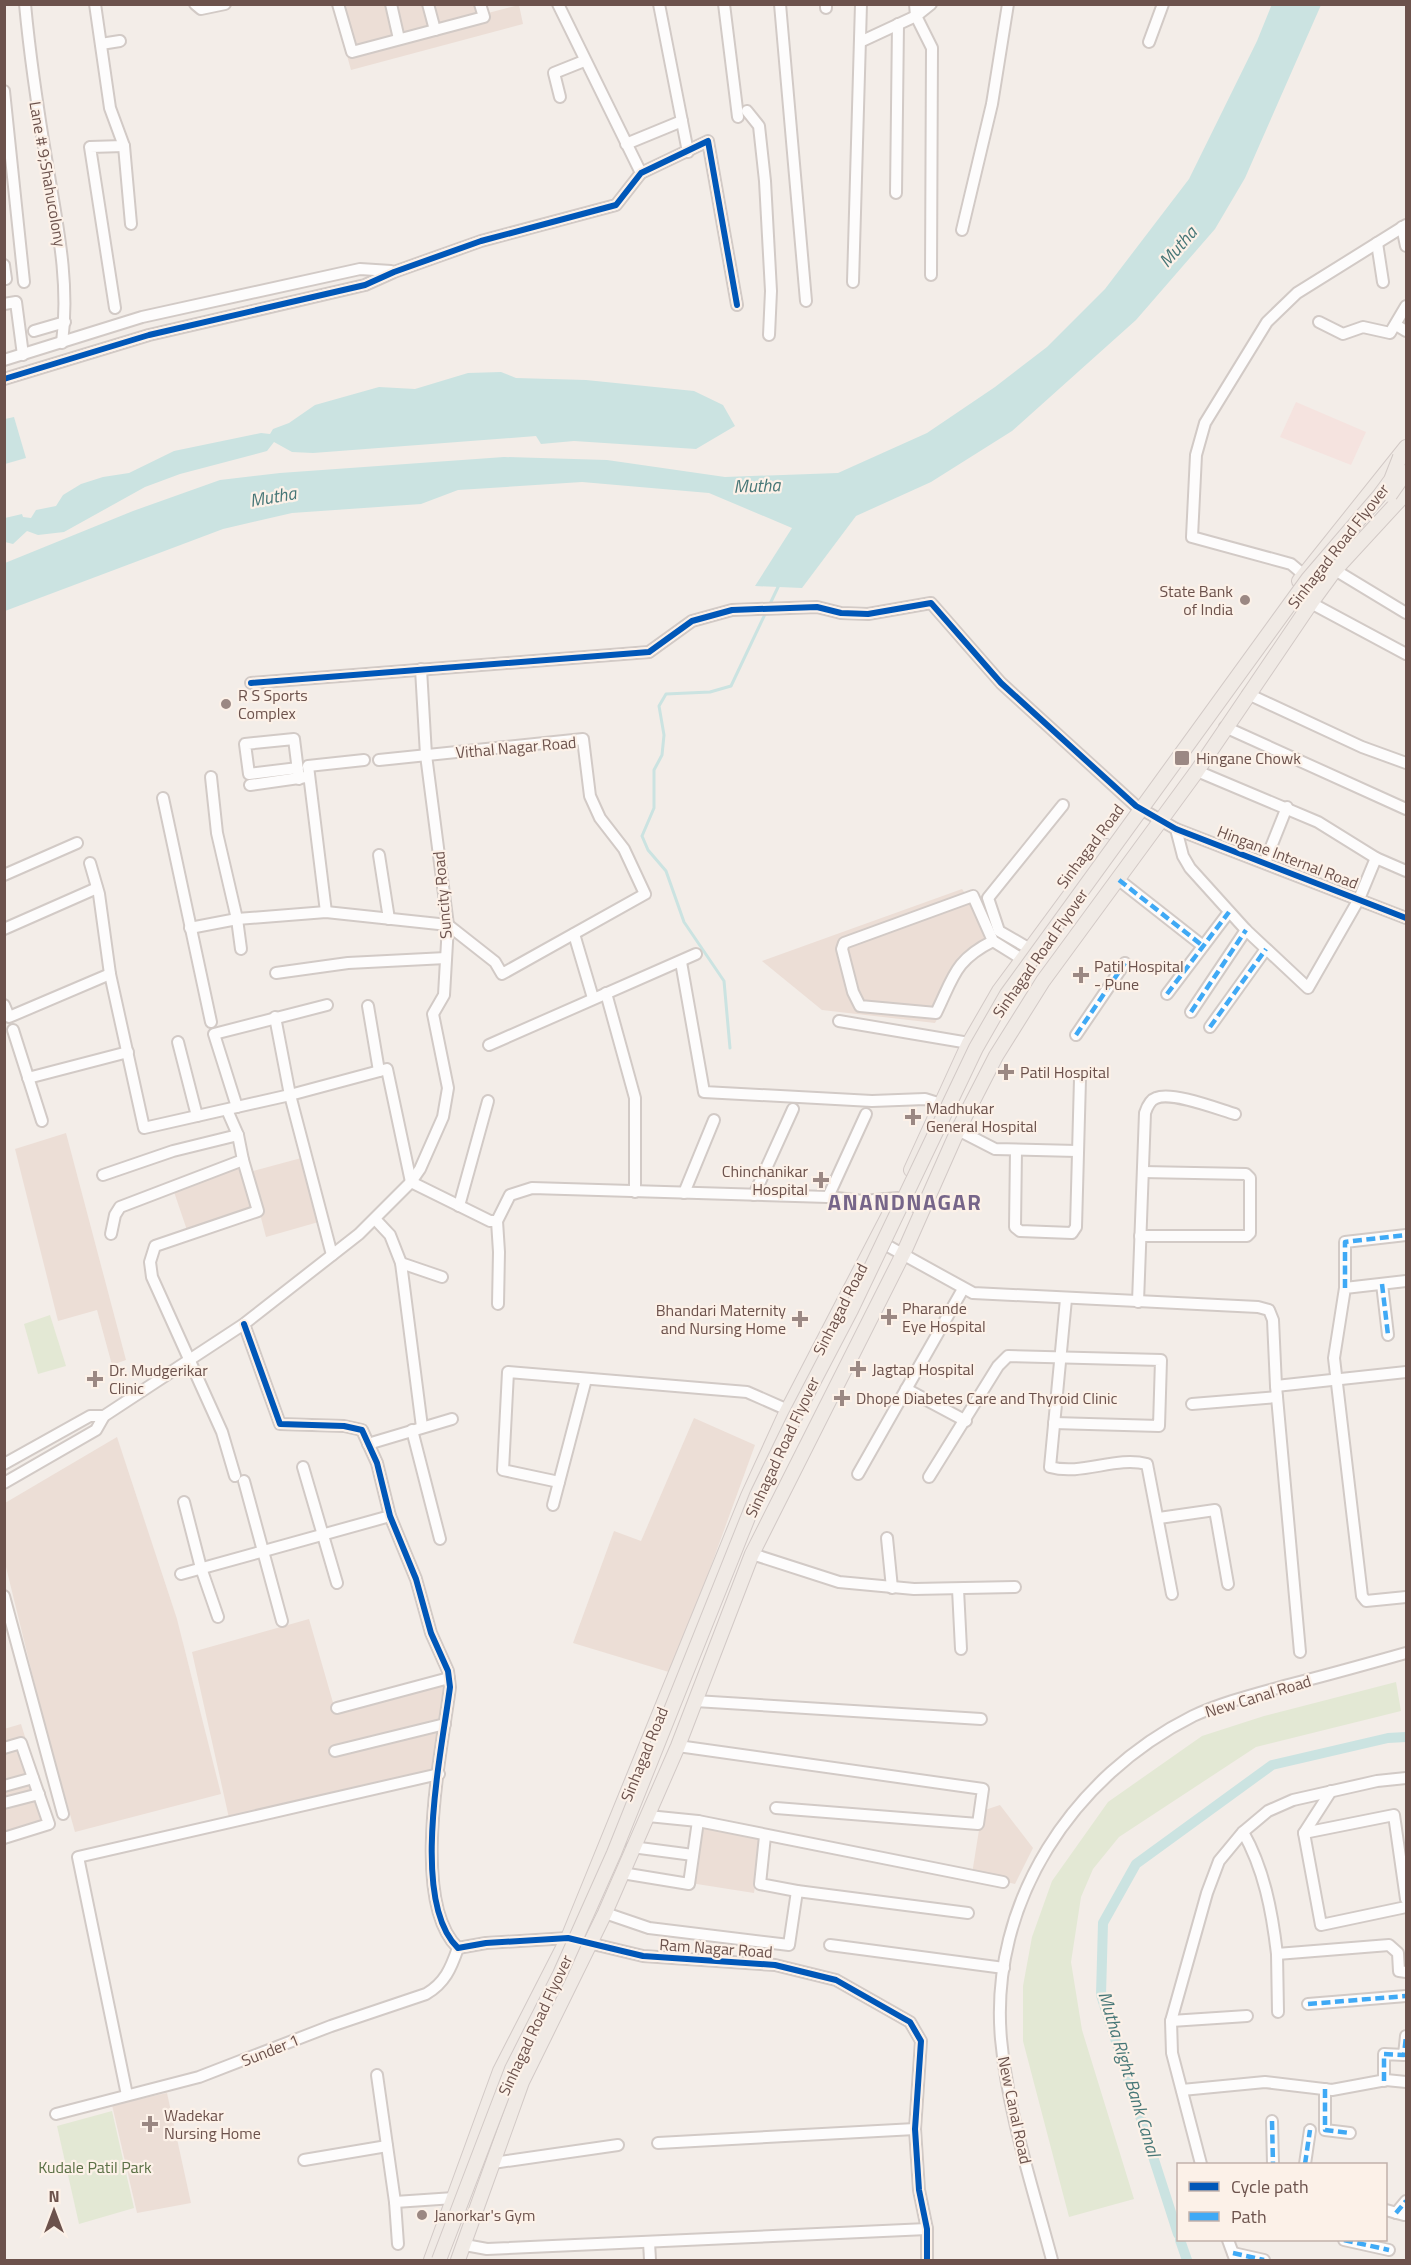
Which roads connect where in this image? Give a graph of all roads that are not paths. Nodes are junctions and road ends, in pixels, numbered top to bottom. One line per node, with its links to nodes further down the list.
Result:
1 (25, 4): 52 (street, Lane # 9;Shahucolony)
2 (95, 4): 25 (street)
3 (195, 4): 4 (street)
4 (225, 4)
5 (338, 4): 21 (street)
6 (391, 4): 21 (street)
7 (428, 4): 20 (street)
8 (480, 4): 20 (street)
9 (558, 4): 26 (street)
10 (659, 4): 29 (street)
11 (724, 4): 57 (street)
12 (780, 4): 47 (street)
13 (861, 4): 23 (street)
14 (915, 4): 18 (street)
15 (931, 4): 18 (street)
16 (1008, 4): 37 (street)
17 (1163, 4): 24 (street)
18 (916, 16): 19 (street); 42 (street)
19 (898, 24): 23 (street); 34 (street)
20 (435, 30): 21 (street)
21 (399, 39)
22 (120, 41): 25 (street)
23 (860, 42): 45 (street)
24 (1149, 42)
25 (101, 44): 31 (street)
26 (584, 61): 28 (street); 30 (street)
27 (4, 91): 44 (street)
28 (560, 97)
29 (682, 122): 30 (street); 32 (street)
30 (626, 144): 33 (street)
31 (124, 146): 35 (street); 51 (street)
32 (688, 152): 33 (street); 49 (street)
33 (641, 173): 41 (street)
34 (896, 193)
35 (131, 224)
36 (1404, 226): 38 (street); 39 (street)
37 (962, 230)
38 (1377, 243): 46 (street); 66 (street)
39 (1407, 246)
40 (4, 265): 43 (street)
41 (394, 272): 58 (street); 61 (street)
42 (931, 275)
43 (6, 279)
44 (24, 282)
45 (854, 282)
46 (1383, 282)
47 (806, 301)
48 (4, 304): 59 (street)
49 (736, 305)
50 (1407, 306): 54 (street)
51 (115, 309)
52 (65, 322): 55 (street); 58 (street, Lane # 9;Shahucolony)
53 (1319, 322): 54 (street)
54 (1396, 325): 56 (street)
55 (34, 331)
56 (1407, 331)
57 (769, 334)
58 (62, 343): 59 (street)
59 (23, 355): 60 (street)
60 (4, 360)
61 (4, 379)
62 (1403, 452): 66 (main road, Sinhagad Road); 307 (main road, Sinhagad Road Flyover, bridge)
63 (1407, 472): 308 (main road, Sinhagad Road Flyover, bridge)
64 (1407, 493): 65 (main road, Sinhagad Road)
65 (1335, 570): 67 (main road, Sinhagad Road); 68 (street)
66 (1304, 575): 83 (main road, Sinhagad Road)
67 (1311, 603): 69 (street); 72 (main road, Sinhagad Road)
68 (1407, 613)
69 (1407, 654)
70 (421, 669): 71 (street); 74 (street, Suncity Road); 83 (street, Hingane Internal Road)
71 (250, 683)
72 (1248, 694): 73 (main road, Sinhagad Road); 77 (street)
73 (1225, 727): 78 (main road, Sinhagad Road); 85 (street)
74 (426, 755): 76 (street, Vithal Nagar Road); 103 (street, Suncity Road); 107 (street, Vithal Nagar Road)
75 (364, 760): 79 (street)
76 (379, 760)
77 (1407, 763)
78 (1197, 771): 84 (street); 86 (main road, Sinhagad Road)
79 (302, 774): 79 (street); 98 (street)
80 (211, 777): 101 (street)
81 (162, 798): 104 (street)
82 (1063, 805): 113 (street)
83 (1136, 806): 86 (street, Hingane Internal Road); 113 (main road, Sinhagad Road)
84 (1287, 807): 90 (street); 91 (street)
85 (1407, 809)
86 (1161, 820): 87 (street, Hingane Internal Road); 95 (main road, Sinhagad Road)
87 (1176, 829): 91 (street, Hingane Internal Road); 99 (street)
88 (77, 843): 94 (street)
89 (379, 855): 102 (street)
90 (1376, 858): 93 (street); 97 (street)
91 (1265, 862): 97 (street, Hingane Internal Road)
92 (90, 863): 96 (street)
93 (1407, 871)
94 (4, 875)
95 (1119, 879): 109 (street); 149 (main road, Sinhagad Road)
96 (97, 888): 105 (street); 118 (street)
97 (1359, 899): 100 (street, Hingane Internal Road); 111 (street)
98 (326, 912): 101 (street); 102 (street)
99 (1229, 912): 106 (street); 109 (street)
100 (1407, 918)
101 (237, 919): 104 (street); 110 (street)
102 (389, 919): 103 (street)
103 (448, 925): 107 (street); 114 (street, Suncity Road)
104 (190, 928): 128 (street)
105 (4, 929)
106 (1246, 930): 111 (street); 125 (street)
107 (574, 934): 121 (street)
108 (993, 941): 108 (street); 113 (street)
109 (1203, 946): 120 (street)
110 (241, 949)
111 (1266, 949): 129 (street)
112 (696, 954): 115 (street)
113 (1026, 954): 133 (main road, Sinhagad Road)
114 (446, 958): 117 (street); 156 (street, Suncity Road)
115 (681, 962): 119 (street); 141 (street)
116 (1125, 963): 131 (street)
117 (276, 973)
118 (110, 974): 122 (street); 135 (street)
119 (606, 993): 121 (street); 157 (street)
120 (1167, 994)
121 (593, 998): 134 (street)
122 (4, 1005)
123 (327, 1005): 126 (street)
124 (368, 1006): 136 (street)
125 (1191, 1012)
126 (275, 1017): 139 (street); 142 (street)
127 (839, 1021): 133 (street)
128 (211, 1022)
129 (1210, 1027)
130 (13, 1030): 137 (street)
131 (1076, 1035)
132 (178, 1042): 146 (street)
133 (969, 1043): 141 (main road, Sinhagad Road)
134 (489, 1045)
135 (128, 1052): 137 (street); 146 (street)
136 (379, 1071): 139 (street); 156 (street)
137 (28, 1078): 148 (street)
138 (1080, 1079): 152 (street)
139 (290, 1095): 142 (street); 171 (street)
140 (488, 1101): 162 (street)
141 (941, 1104): 161 (main road, Sinhagad Road)
142 (232, 1109): 146 (street); 150 (street)
143 (793, 1109): 159 (street)
144 (866, 1114): 160 (street)
145 (1235, 1114): 154 (street)
146 (197, 1116)
147 (714, 1120): 158 (street)
148 (42, 1121)
149 (958, 1130): 151 (street); 163 (main road, Sinhagad Road)
150 (238, 1135): 153 (street); 155 (street)
151 (1016, 1150): 152 (street); 152 (street)
152 (1077, 1151)
153 (243, 1160): 166 (street); 184 (street)
154 (1143, 1172): 168 (street); 168 (street)
155 (103, 1175)
156 (411, 1182): 162 (street); 164 (street, Suncity Road)
157 (635, 1192): 158 (street); 165 (street)
158 (684, 1193): 159 (street)
159 (754, 1195): 160 (street)
160 (828, 1197): 161 (street)
161 (898, 1198): 163 (street); 169 (main road, Sinhagad Road)
162 (459, 1206): 165 (street)
163 (923, 1210): 170 (main road, Sinhagad Road)
164 (375, 1219): 171 (street, Suncity Road); 172 (street)
165 (497, 1221): 180 (street)
166 (111, 1234)
167 (1407, 1235): 176 (street)
168 (1140, 1236): 179 (street)
169 (876, 1239): 170 (street); 191 (main road, Sinhagad Road)
170 (904, 1252): 177 (street); 212 (main road, Sinhagad Road)
171 (332, 1255): 181 (street, Suncity Road)
172 (401, 1263): 173 (street); 196 (street)
173 (442, 1277)
174 (1407, 1281): 175 (street)
175 (1382, 1284): 176 (street); 182 (street)
176 (1345, 1288): 187 (street)
177 (963, 1289): 178 (street); 188 (street)
178 (1066, 1299): 179 (street); 183 (street)
179 (1138, 1302): 189 (street)
180 (498, 1304)
181 (244, 1324): 184 (street, Suncity Road); 197 (street)
182 (1388, 1335)
183 (1059, 1356): 194 (street); 195 (street); 195 (street)
184 (191, 1360): 192 (street, Suncity Road); 211 (street)
185 (1406, 1375): 187 (street)
186 (586, 1379): 191 (street); 202 (street); 202 (street)
187 (1337, 1379): 189 (street); 222 (street)
188 (906, 1389): 194 (street); 200 (street)
189 (1276, 1391): 190 (street); 226 (street)
190 (1192, 1404)
191 (788, 1410): 260 (main road, Sinhagad Road)
192 (104, 1416): 198 (street, Suncity Road); 203 (street, Suncity Road)
193 (452, 1419): 196 (street)
194 (966, 1421): 201 (street)
195 (1054, 1423): 207 (street)
196 (417, 1428): 197 (street); 210 (street)
197 (368, 1444): 206 (street)
198 (4, 1464)
199 (303, 1467): 208 (street)
200 (858, 1474)
201 (929, 1477)
202 (559, 1482): 205 (street)
203 (4, 1484)
204 (184, 1502): 213 (street)
205 (553, 1505)
206 (390, 1516): 208 (street); 228 (street)
207 (1159, 1518): 216 (street); 220 (street)
208 (322, 1535): 211 (street); 215 (street)
209 (887, 1538): 218 (street)
210 (440, 1539)
211 (264, 1552): 213 (street); 224 (street)
212 (752, 1554): 218 (street); 229 (main road, Sinhagad Road)
213 (201, 1568): 214 (street); 223 (street)
214 (181, 1574)
215 (337, 1583)
216 (1228, 1584)
217 (1015, 1587): 219 (street)
218 (892, 1588): 219 (street)
219 (958, 1589): 225 (street)
220 (1172, 1594)
221 (4, 1596): 238 (street)
222 (1407, 1597)
223 (218, 1617)
224 (282, 1622)
225 (961, 1650)
226 (1300, 1652)
227 (1407, 1653): 267 (street, New Canal Road)
228 (449, 1678): 230 (street); 232 (street)
229 (695, 1701): 231 (street); 233 (main road, Sinhagad Road)
230 (338, 1708)
231 (981, 1719)
232 (445, 1724): 235 (street); 236 (street)
233 (678, 1746): 243 (street); 245 (main road, Sinhagad Road)
234 (4, 1748): 240 (street)
235 (335, 1751)
236 (439, 1774): 264 (street); 280 (street)
237 (1407, 1778): 241 (street)
238 (53, 1781): 240 (street); 244 (street)
239 (4, 1786): 240 (street)
240 (36, 1786): 242 (street); 250 (street)
241 (1331, 1791): 247 (street); 248 (street)
242 (4, 1803)
243 (776, 1808)
244 (63, 1814)
245 (648, 1815): 246 (street); 251 (main road, Sinhagad Road)
246 (698, 1821): 249 (street); 252 (street)
247 (1243, 1832): 265 (street); 273 (street)
248 (1304, 1833): 256 (street); 257 (street)
249 (765, 1836): 254 (street); 255 (street)
250 (4, 1838)
251 (632, 1847): 252 (street); 253 (main road, Sinhagad Road)
252 (693, 1855): 253 (street)
253 (622, 1873): 258 (main road, Sinhagad Road)
254 (1003, 1882)
255 (797, 1891): 259 (street); 262 (street)
256 (1407, 1899)
257 (1407, 1907)
258 (605, 1913): 261 (main road, Sinhagad Road); 262 (street)
259 (968, 1913)
260 (568, 1938): 261 (street, Ram Nagar Road); 264 (street); 294 (main road, Sinhagad Road)
261 (590, 1945): 266 (street, Ram Nagar Road); 290 (main road, Sinhagad Road)
262 (789, 1945): 266 (street)
263 (830, 1945): 267 (street)
264 (458, 1948): 280 (street, Sunder 1)
265 (1277, 1954): 268 (street); 271 (street)
266 (786, 1967): 283 (street, Ram Nagar Road)
267 (1004, 1968): 312 (street, New Canal Road)
268 (1407, 1972)
269 (1407, 1996): 270 (street)
270 (1308, 2004)
271 (1278, 2012)
272 (1247, 2016): 273 (street)
273 (1171, 2021): 279 (street)
274 (1407, 2036): 276 (street)
275 (377, 2075): 288 (street)
276 (1384, 2081): 277 (street); 278 (street)
277 (1407, 2082)
278 (1325, 2089): 279 (street); 285 (street)
279 (1182, 2090): 291 (street)
280 (127, 2095): 281 (street, Sunder 1)
281 (56, 2114)
282 (1272, 2121): 292 (street)
283 (915, 2129): 286 (street); 298 (street, Ram Nagar Road)
284 (1310, 2130): 293 (street)
285 (1350, 2133)
286 (658, 2143)
287 (618, 2145): 290 (street)
288 (387, 2146): 289 (street); 296 (street)
289 (304, 2160)
290 (493, 2163): 303 (main road, Sinhagad Road)
291 (1201, 2163)
292 (1273, 2163)
293 (1305, 2163)
294 (454, 2198): 296 (street); 306 (main road, Sinhagad Road)
295 (1407, 2201): 297 (street)
296 (395, 2202): 302 (street)
297 (1395, 2213)
298 (927, 2229): 301 (street); 311 (street, Ram Nagar Road)
299 (1228, 2241): 305 (street)
300 (1348, 2241): 304 (street)
301 (649, 2242): 303 (street); 310 (street)
302 (398, 2244)
303 (465, 2245): 309 (main road, Sinhagad Road)
304 (1389, 2250)
305 (1234, 2257): 313 (street)
306 (431, 2260)
307 (439, 2260)
308 (447, 2260)
309 (458, 2260)
310 (650, 2260)
311 (927, 2260)
312 (1052, 2260)
313 (1264, 2260)

